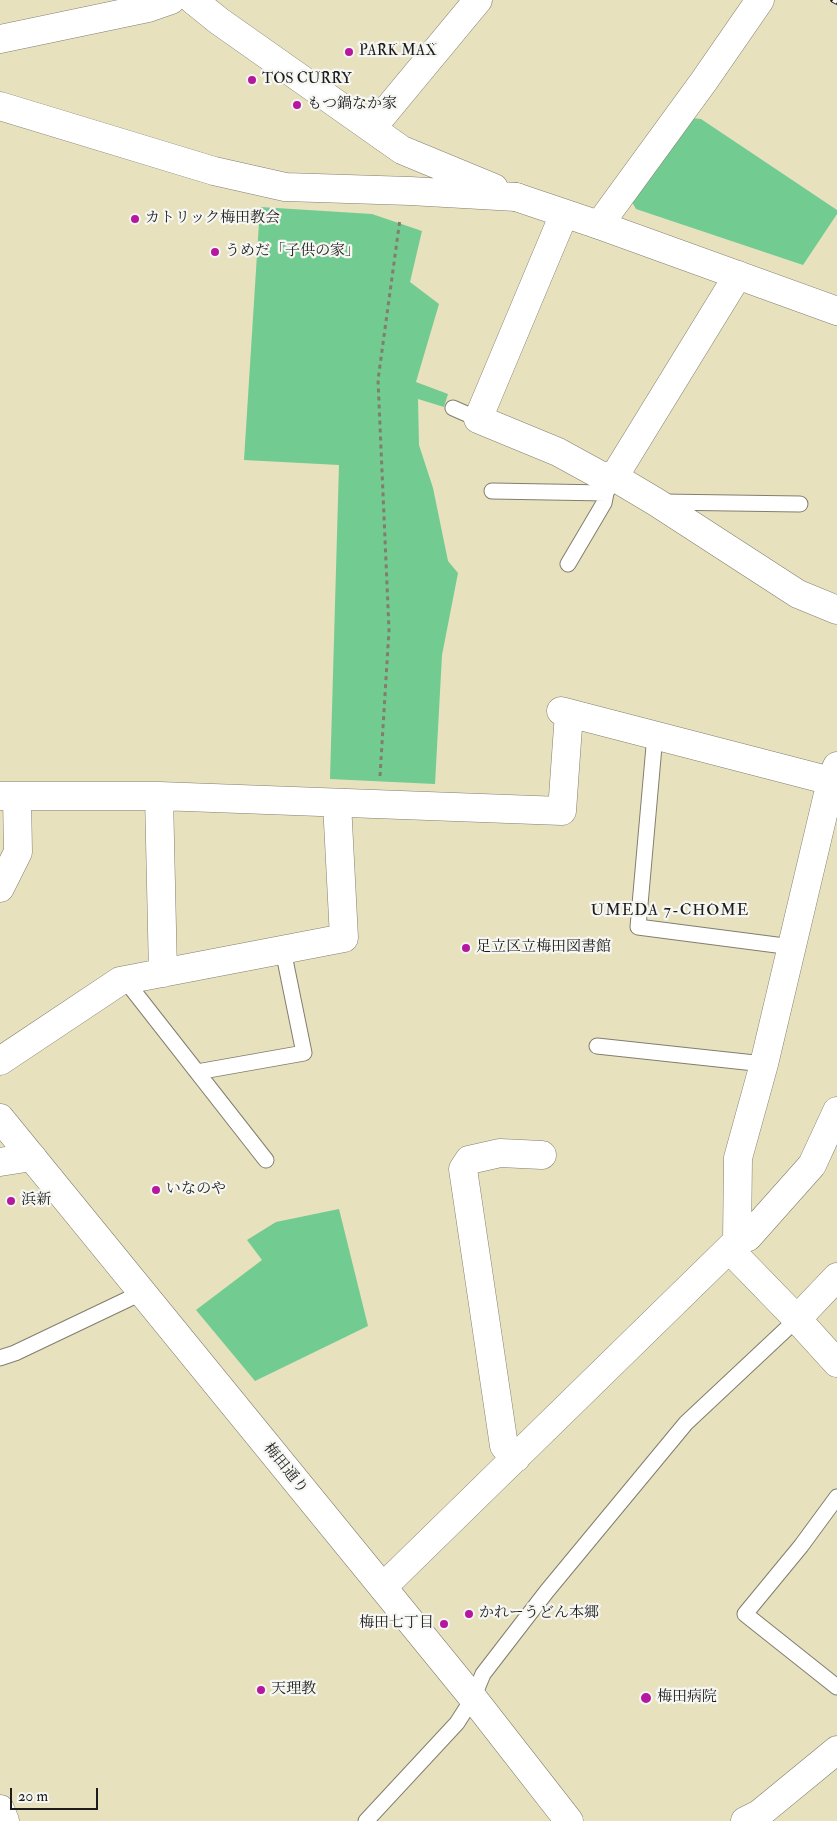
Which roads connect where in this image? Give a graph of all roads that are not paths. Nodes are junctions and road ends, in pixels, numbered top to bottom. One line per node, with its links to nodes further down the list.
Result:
1 (171, 0): 5 (street)
2 (193, 0): 7 (street)
3 (478, 0): 7 (street)
4 (760, 0): 12 (street)
5 (0, 39)
6 (0, 106): 10 (street)
7 (372, 128): 8 (street)
8 (402, 150): 9 (street); 10 (street)
9 (516, 197): 10 (street); 11 (street)
10 (394, 201)
11 (564, 214): 12 (street); 16 (street)
12 (599, 225): 13 (street)
13 (738, 275): 14 (street); 17 (street)
14 (837, 311)
15 (453, 408): 16 (lane)
16 (478, 418): 17 (street)
17 (610, 485): 18 (lane); 19 (street); 21 (lane)
18 (492, 492)
19 (656, 502): 20 (lane); 22 (street)
20 (800, 504)
21 (568, 564)
22 (837, 610)
23 (655, 735): 24 (street); 27 (street); 29 (lane)
24 (835, 777): 29 (street)
25 (159, 796): 26 (street); 27 (street); 31 (street)
26 (9, 797): 28 (street)
27 (337, 803): 30 (street)
28 (0, 888)
29 (792, 947): 35 (street)
30 (283, 950): 31 (street); 36 (lane)
31 (163, 973): 32 (street)
32 (125, 980): 34 (street); 36 (lane)
33 (597, 1046): 35 (lane)
34 (0, 1060)
35 (764, 1064): 43 (street)
36 (197, 1072): 41 (lane)
37 (837, 1111): 43 (street)
38 (0, 1118): 40 (street, 梅田通り)
39 (542, 1154): 49 (street)
40 (32, 1157): 42 (street); 45 (street, 梅田通り)
41 (266, 1160)
42 (0, 1162)
43 (733, 1245): 46 (street); 49 (street)
44 (837, 1277): 46 (street)
45 (141, 1293): 47 (lane); 51 (street, 梅田通り)
46 (798, 1319): 48 (street); 53 (lane)
47 (0, 1358)
48 (837, 1363)
49 (516, 1458): 51 (street)
50 (837, 1497): 52 (lane)
51 (383, 1587): 53 (street, 梅田通り)
52 (837, 1687)
53 (473, 1698): 57 (lane); 58 (street, 梅田通り)
54 (837, 1750): 59 (street)
55 (0, 1808): 56 (street)
56 (5, 1821)
57 (366, 1821)
58 (568, 1821)
59 (745, 1821)

